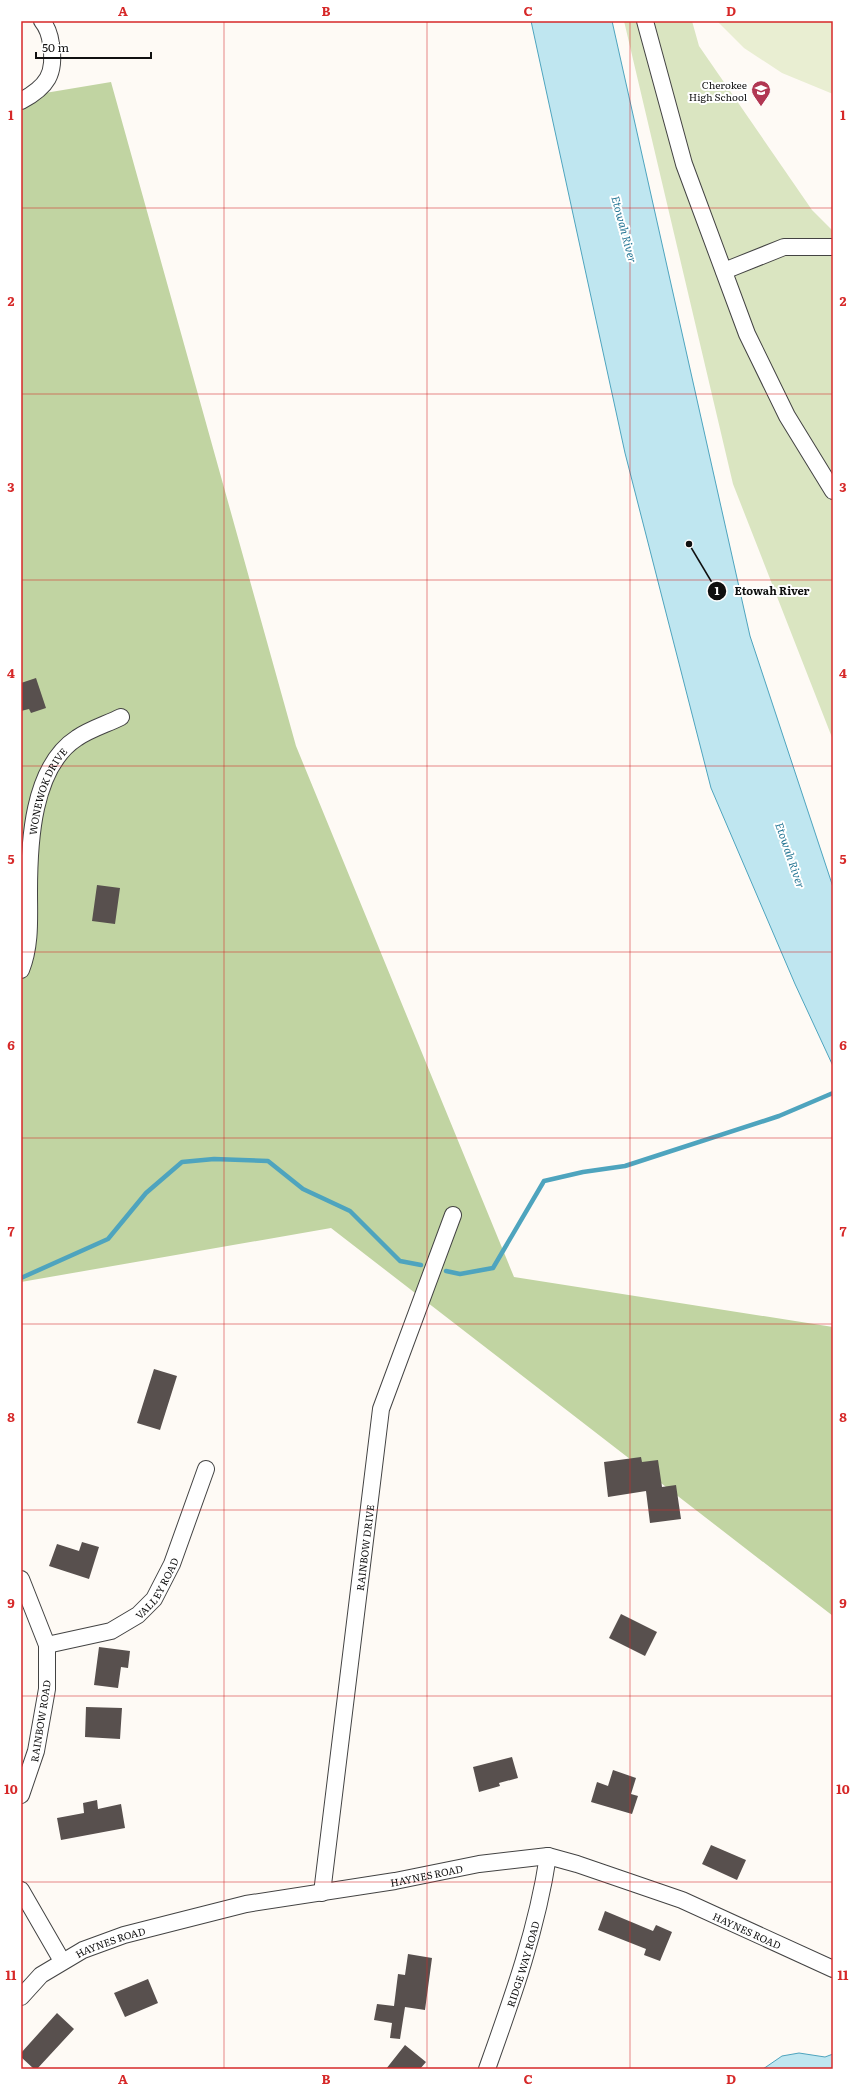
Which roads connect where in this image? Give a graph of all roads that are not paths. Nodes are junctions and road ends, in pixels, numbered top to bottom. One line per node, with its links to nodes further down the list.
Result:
1 (42, 21): 3 (street)
2 (645, 21): 5 (street)
3 (21, 101)
4 (833, 247): 5 (street)
5 (724, 271): 6 (street)
6 (833, 491)
7 (121, 718): 8 (street, WONEWOK DRIVE)
8 (21, 970)
9 (453, 1215): 16 (street, RAINBOW DRIVE)
10 (206, 1469): 12 (street, VALLEY ROAD)
11 (21, 1579): 12 (street)
12 (47, 1645): 13 (street, RAINBOW ROAD)
13 (21, 1795)
14 (548, 1856): 16 (street, HAYNES ROAD); 18 (street, HAYNES ROAD); 20 (street, RIDGE WAY ROAD)
15 (21, 1890): 17 (street)
16 (322, 1893): 17 (street, HAYNES ROAD)
17 (62, 1961): 19 (street, HAYNES ROAD)
18 (833, 1969)
19 (22, 1992)
20 (487, 2069)

